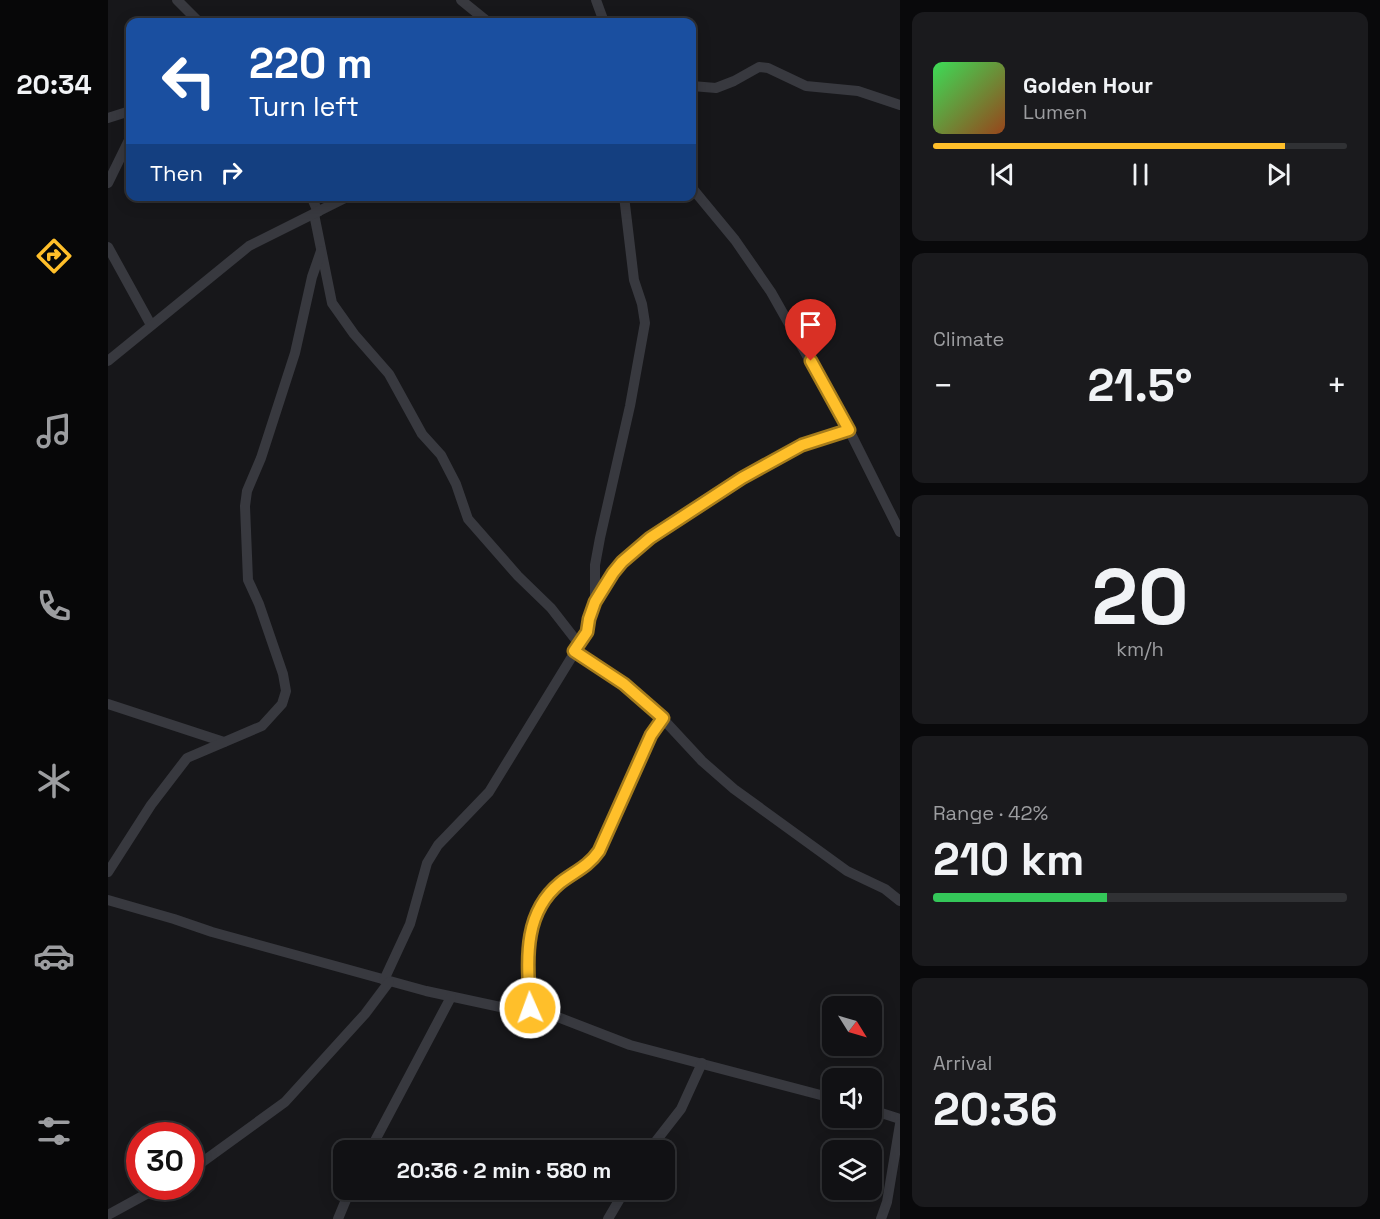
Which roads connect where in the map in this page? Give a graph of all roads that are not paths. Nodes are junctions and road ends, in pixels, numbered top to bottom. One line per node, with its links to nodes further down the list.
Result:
1 (177, 0): 4 (street)
2 (461, 0): 5 (street)
3 (596, 0): 6 (street)
4 (189, 18)
5 (483, 18)
6 (603, 18)
7 (696, 86): 8 (street)
8 (900, 105)
9 (126, 112): 10 (street)
10 (108, 118)
11 (126, 146): 12 (street)
12 (108, 183)
13 (696, 193): 22 (street)
14 (313, 201): 17 (street)
15 (339, 201): 17 (street)
16 (625, 201): 24 (street)
17 (316, 213): 19 (street); 20 (street)
18 (108, 247): 20 (street)
19 (321, 251): 25 (street); 28 (street)
20 (151, 325): 21 (street)
21 (108, 361)
22 (849, 430): 23 (street); 24 (street)
23 (900, 532)
24 (595, 602): 25 (street)
25 (576, 648): 27 (street); 32 (street)
26 (108, 704): 28 (street)
27 (663, 718): 31 (street); 34 (street)
28 (224, 742): 29 (street)
29 (108, 872)
30 (108, 900): 32 (street)
31 (900, 901)
32 (387, 981): 33 (street); 42 (street)
33 (451, 997): 34 (street); 40 (street)
34 (530, 1008): 35 (street)
35 (702, 1063): 36 (street); 41 (street)
36 (822, 1095)
37 (882, 1113): 38 (street)
38 (900, 1119)
39 (900, 1124): 49 (street)
40 (375, 1140)
41 (657, 1140)
42 (204, 1161)
43 (135, 1200): 46 (street)
44 (346, 1200): 47 (street)
45 (619, 1200): 48 (street)
46 (108, 1215)
47 (338, 1219)
48 (608, 1219)
49 (881, 1219)

